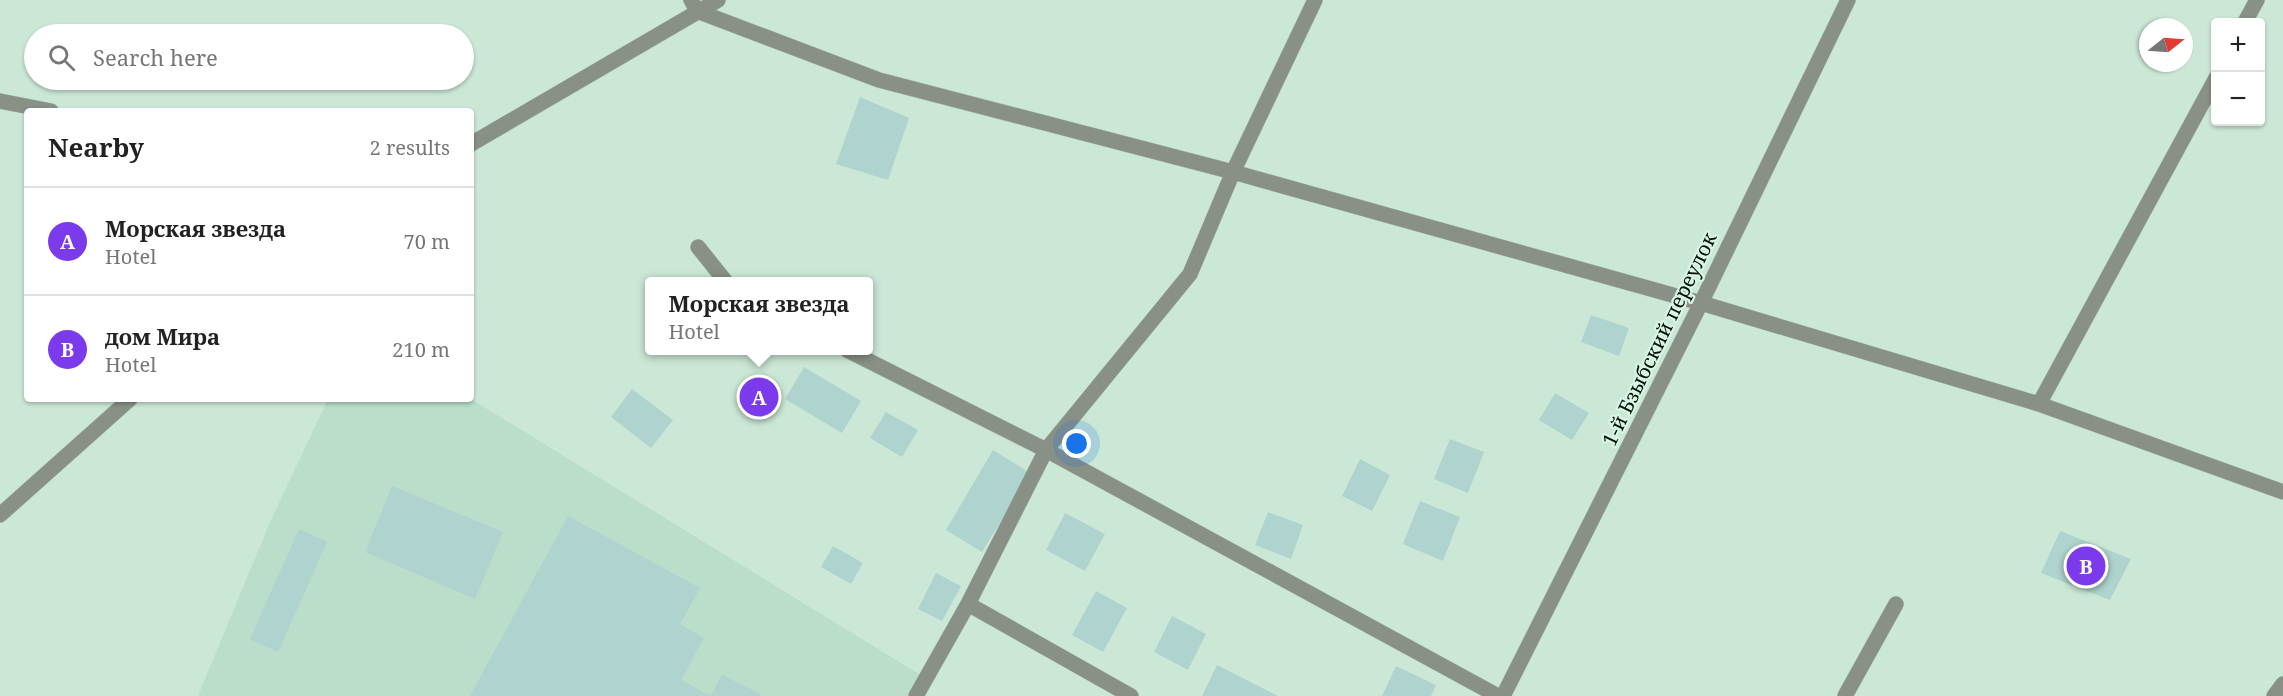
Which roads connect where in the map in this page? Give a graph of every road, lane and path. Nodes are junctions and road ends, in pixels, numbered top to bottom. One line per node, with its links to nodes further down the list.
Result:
1 (718, 0): 5 (street)
2 (1315, 0): 11 (street)
3 (1848, 0): 14 (street, 1-й Бзыбский переулок)
4 (2257, 0): 6 (street)
5 (694, 5): 10 (street); 11 (street)
6 (2247, 18)
7 (2211, 87): 17 (street)
8 (0, 101): 9 (street)
9 (36, 108)
10 (474, 142)
11 (1233, 172): 14 (street); 18 (street)
12 (698, 247): 13 (street)
13 (722, 277)
14 (1701, 303): 17 (street); 27 (street, 1-й Бзыбский переулок)
15 (855, 355): 18 (street)
16 (126, 402): 20 (street)
17 (2039, 404): 19 (street)
18 (1046, 450): 21 (street); 26 (street)
19 (2283, 492)
20 (2, 508)
21 (968, 604): 24 (street); 25 (street)
22 (1896, 604): 28 (street)
23 (2283, 684): 29 (street)
24 (916, 696)
25 (1131, 696)
26 (1498, 696)
27 (1503, 696)
28 (1845, 696)
29 (2274, 696)

